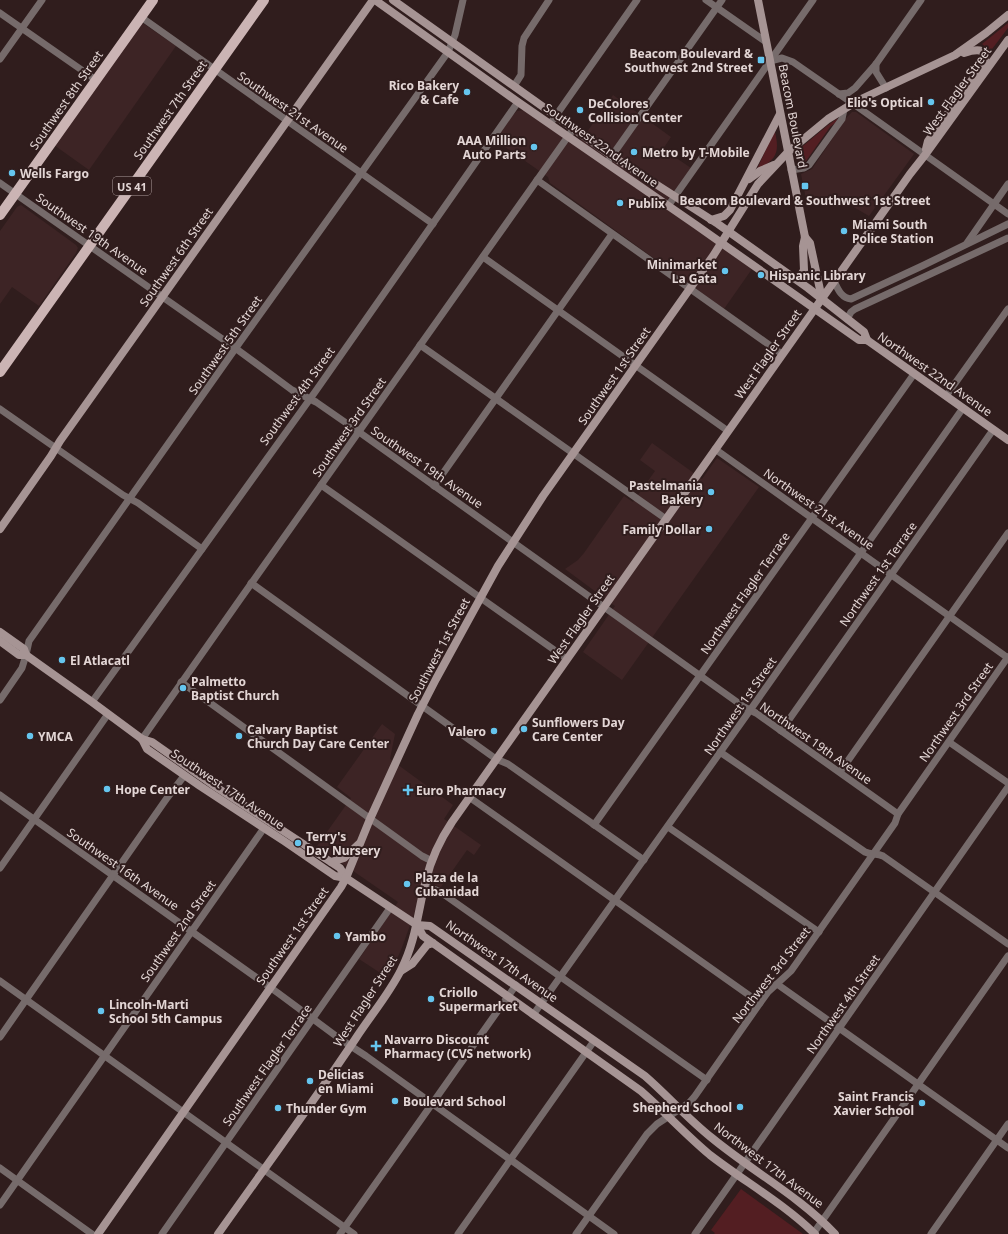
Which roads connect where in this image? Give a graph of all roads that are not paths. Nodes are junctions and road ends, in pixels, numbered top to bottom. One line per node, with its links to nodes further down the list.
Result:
1 (42, 0): 18 (street)
2 (153, 0): 17 (main road, Southwest 8th Street)
3 (264, 0): 27 (main road, Southwest 7th Street / US 41)
4 (374, 0): 22 (main road, Southwest 22nd Avenue); 37 (main road, Southwest 6th Street)
5 (393, 0): 21 (main road, Southwest 22nd Avenue)
6 (463, 0): 21 (street, Southwest 5th Street)
7 (549, 0): 29 (street)
8 (637, 0): 36 (street)
9 (706, 0): 14 (street)
10 (722, 0): 14 (street)
11 (758, 0): 20 (main road, Beacom Boulevard)
12 (813, 0): 25 (street)
13 (921, 0): 26 (street)
14 (717, 7): 20 (street); 43 (street)
15 (0, 13): 18 (street)
16 (1008, 15): 23 (main road, Southwest 1st Street)
17 (141, 17): 27 (street, Southwest 21st Avenue); 28 (main road, Southwest 8th Street)
18 (22, 28): 24 (street); 28 (street)
19 (1008, 40): 42 (main road, West Flagler Street)
20 (766, 42): 25 (main road, Beacom Boulevard)
21 (452, 43): 22 (street, Southwest 5th Street); 29 (main road, Southwest 22nd Avenue)
22 (448, 52): 32 (main road, Southwest 22nd Avenue); 47 (street, Southwest 5th Street)
23 (955, 56): 30 (main road, Southwest 1st Street); 42 (main road)
24 (0, 59)
25 (770, 61): 31 (street); 35 (main road, Beacom Boulevard); 53 (street)
26 (876, 64): 30 (street); 31 (street)
27 (215, 70): 37 (street, Southwest 21st Avenue); 67 (main road, Southwest 7th Street / US 41)
28 (96, 80): 52 (main road, Southwest 8th Street)
29 (514, 86): 36 (main road, Southwest 22nd Avenue)
30 (886, 88): 33 (main road, Southwest 1st Street)
31 (839, 94): 33 (street)
32 (518, 102): 38 (main road, Southwest 22nd Avenue); 59 (street, Southwest 4th Street)
33 (853, 104): 34 (main road, Southwest 1st Street); 42 (street)
34 (844, 109): 41 (main road, Southwest 1st Street); 46 (street)
35 (780, 114): 41 (main road, Beacom Boulevard); 49 (main road)
36 (556, 116): 38 (street); 39 (main road, Southwest 22nd Avenue)
37 (286, 121): 47 (street, Southwest 21st Avenue); 72 (main road, Southwest 6th Street)
38 (550, 124): 40 (main road, Southwest 22nd Avenue)
39 (574, 128): 40 (street, Southwest 3rd Street); 43 (main road, Southwest 22nd Avenue)
40 (568, 137): 44 (main road, Southwest 22nd Avenue); 48 (street, Southwest 3rd Street)
41 (788, 152): 45 (main road, Southwest 1st Street); 46 (main road, Beacom Boulevard)
42 (925, 155): 54 (street); 70 (main road, West Flagler Street)
43 (612, 156): 44 (street); 53 (main road, Southwest 22nd Avenue)
44 (607, 163): 55 (main road, Southwest 22nd Avenue)
45 (774, 165): 49 (main road); 61 (main road, Southwest 1st Street)
46 (791, 170): 63 (main road, Beacom Boulevard)
47 (361, 173): 59 (street, Southwest 21st Avenue); 80 (street, Southwest 5th Street)
48 (537, 180): 62 (street); 68 (street, Southwest 3rd Street)
49 (747, 180): 58 (main road)
50 (0, 182): 52 (street, Southwest 19th Avenue)
51 (1008, 184): 54 (street)
52 (16, 193): 57 (main road, Southwest 8th Street); 67 (street, Southwest 19th Avenue)
53 (674, 197): 55 (street); 58 (main road, Southwest 22nd Avenue)
54 (994, 204): 56 (street); 66 (street)
55 (668, 206): 65 (main road, Southwest 22nd Avenue)
56 (1008, 214)
57 (0, 215)
58 (711, 220): 61 (main road, Southwest 22nd Avenue)
59 (433, 224): 87 (street, Southwest 4th Street)
60 (1008, 224): 66 (street)
61 (728, 232): 65 (main road, Southwest 1st Street); 69 (main road, Southwest 22nd Avenue)
62 (612, 234): 71 (street); 76 (street)
63 (805, 237): 69 (main road, Beacom Boulevard); 73 (main road, Beacom Boulevard)
64 (1008, 238): 77 (street)
65 (722, 243): 71 (main road, Southwest 1st Street); 74 (main road, Southwest 22nd Avenue)
66 (966, 245): 70 (street)
67 (90, 246): 72 (street, Southwest 19th Avenue); 83 (main road, Southwest 7th Street / US 41)
68 (483, 257): 76 (street); 79 (street, Southwest 3rd Street)
69 (793, 278): 73 (main road, Southwest 22nd Avenue)
70 (834, 281): 73 (main road, West Flagler Street)
71 (690, 289): 81 (street); 82 (main road, Southwest 1st Street)
72 (162, 297): 80 (street, Southwest 19th Avenue); 94 (main road, Southwest 6th Street)
73 (822, 299): 74 (main road, West Flagler Street); 77 (main road, Northwest 22nd Avenue)
74 (814, 309): 78 (main road, Northwest 22nd Avenue); 81 (main road, West Flagler Street)
75 (1008, 309): 85 (street)
76 (558, 310): 82 (street); 86 (street)
77 (847, 320): 78 (main road, Northwest 22nd Avenue)
78 (867, 340): 84 (main road, Northwest 22nd Avenue)
79 (420, 345): 86 (street); 92 (street, Southwest 3rd Street)
80 (236, 349): 87 (street, Southwest 19th Avenue); 99 (street, Southwest 5th Street)
81 (782, 354): 91 (main road, West Flagler Street)
82 (636, 366): 91 (street); 96 (main road, Southwest 1st Street)
83 (0, 372)
84 (914, 374): 85 (main road, Northwest 22nd Avenue); 100 (street, Northwest Flagler Terrace)
85 (946, 396): 88 (main road, Northwest 22nd Avenue)
86 (496, 398): 96 (street); 98 (street)
87 (309, 399): 92 (street, Southwest 19th Avenue); 105 (street, Southwest 4th Street)
88 (963, 408): 90 (main road, Northwest 22nd Avenue); 106 (street, Northwest 1st Street)
89 (0, 409): 94 (street)
90 (993, 430): 93 (main road, Northwest 22nd Avenue); 107 (street, Northwest 1st Terrace)
91 (728, 431): 95 (main road, West Flagler Street)
92 (359, 432): 97 (street, Southwest 3rd Street); 98 (street, Southwest 19th Avenue)
93 (1008, 440)
94 (56, 449): 99 (street); 102 (main road, Southwest 6th Street)
95 (715, 449): 100 (street, Northwest 21st Avenue); 101 (main road, West Flagler Street)
96 (574, 454): 101 (street); 104 (main road, Southwest 1st Street)
97 (321, 485): 108 (street, Southwest 3rd Street); 109 (street)
98 (434, 486): 104 (street, Southwest 19th Avenue)
99 (130, 498): 105 (street); 114 (street, Southwest 5th Street)
100 (812, 518): 106 (street, Northwest 21st Avenue); 117 (street, Northwest Flagler Terrace)
101 (666, 519): 110 (main road, West Flagler Street)
102 (0, 529)
103 (1008, 533): 111 (street)
104 (513, 542): 109 (main road, Southwest 1st Street); 110 (street, Southwest 19th Avenue)
105 (202, 549): 120 (street, Southwest 4th Street)
106 (861, 552): 107 (street, Northwest 21st Avenue); 122 (street, Northwest 1st Street)
107 (891, 574): 111 (street, Northwest 21st Avenue); 124 (street, Northwest 1st Terrace)
108 (251, 583): 118 (street, Southwest 3rd Street); 121 (street)
109 (480, 598): 116 (street); 121 (main road, Southwest 1st Street)
110 (604, 607): 116 (main road, West Flagler Street); 117 (street, Northwest 19th Avenue)
111 (950, 616): 115 (street, Northwest 21st Avenue); 129 (street)
112 (0, 632): 114 (main road, Southwest 17th Avenue)
113 (0, 642): 114 (main road, Southwest 17th Avenue)
114 (26, 655): 119 (street, Southwest 5th Street); 120 (main road, Southwest 17th Avenue)
115 (1008, 657): 126 (street, Northwest 3rd Street)
116 (567, 659): 128 (main road, West Flagler Street)
117 (700, 676): 122 (street, Northwest 19th Avenue); 140 (street, Northwest Flagler Terrace)
118 (181, 682): 125 (street, Southwest 3rd Street); 138 (street)
119 (0, 700)
120 (92, 702): 123 (main road, Southwest 17th Avenue)
121 (422, 706): 128 (street); 138 (main road, Southwest 1st Street)
122 (750, 710): 124 (street, Northwest 19th Avenue); 127 (street, Northwest 1st Street)
123 (108, 714): 125 (main road, Southwest 17th Avenue); 139 (street)
124 (781, 731): 129 (street, Northwest 19th Avenue)
125 (142, 739): 130 (main road, Southwest 17th Avenue); 131 (main road, Southwest 17th Avenue)
126 (949, 742): 132 (street); 136 (street, Northwest 3rd Street)
127 (720, 752): 141 (street, Northwest 1st Street); 144 (street)
128 (496, 759): 135 (main road, West Flagler Street); 140 (street)
129 (840, 772): 136 (street, Northwest 19th Avenue)
130 (197, 774): 131 (main road); 137 (main road, Southwest 17th Avenue)
131 (184, 776): 142 (main road, Southwest 17th Avenue); 149 (street)
132 (1008, 783)
133 (1008, 787): 152 (street, Northwest 4th Street)
134 (0, 795): 139 (street, Southwest 16th Avenue)
135 (468, 797): 146 (main road, West Flagler Street); 153 (street)
136 (898, 814): 144 (street, Northwest 3rd Street)
137 (264, 818): 142 (main road); 147 (main road, Southwest 17th Avenue)
138 (370, 819): 143 (main road, Southwest 1st Street); 146 (street)
139 (34, 820): 148 (street); 149 (street, Southwest 16th Avenue)
140 (594, 825): 145 (street)
141 (668, 827): 145 (street, Northwest 1st Street); 157 (street)
142 (264, 828): 150 (main road, Southwest 17th Avenue); 156 (street, Southwest 2nd Street)
143 (361, 842): 147 (main road); 150 (main road, Southwest 1st Street)
144 (873, 854): 152 (street); 157 (street, Northwest 3rd Street)
145 (644, 860): 153 (street, Northwest 1st Street)
146 (432, 861): 151 (main road, West Flagler Street)
147 (331, 862): 150 (main road, Southwest 17th Avenue)
148 (0, 868)
149 (113, 876): 156 (street, Southwest 16th Avenue); 168 (street)
150 (346, 878): 154 (main road, Southwest 17th Avenue); 166 (main road, Southwest 1st Street)
151 (425, 886): 155 (main road, West Flagler Street); 162 (street)
152 (935, 892): 159 (street); 173 (street, Northwest 4th Street)
153 (614, 901): 162 (street, Northwest 1st Street); 170 (street)
154 (390, 908): 155 (main road, Southwest 17th Avenue); 172 (street, Southwest Flagler Terrace)
155 (417, 925): 158 (main road, Northwest 17th Avenue); 161 (main road, West Flagler Street); 165 (main road, Northwest 17th Avenue)
156 (191, 931): 166 (street, Southwest 16th Avenue); 178 (street, Southwest 2nd Street)
157 (819, 932): 164 (street, Northwest 3rd Street)
158 (433, 944): 161 (main road); 167 (main road, Northwest 17th Avenue)
159 (1008, 944)
160 (1008, 956): 180 (street)
161 (401, 971): 176 (main road, West Flagler Street)
162 (561, 977): 169 (street, Northwest 1st Street); 179 (street)
163 (0, 981): 168 (street)
164 (777, 984): 170 (street, Northwest 3rd Street); 173 (street)
165 (516, 985): 167 (street); 169 (main road, Northwest 17th Avenue)
166 (270, 988): 172 (street, Southwest 16th Avenue); 183 (main road, Southwest 1st Street)
167 (507, 997): 171 (main road, Northwest 17th Avenue); 181 (street)
168 (26, 1000): 174 (street); 178 (street)
169 (541, 1003): 171 (street, Northwest 1st Street); 175 (main road, Northwest 17th Avenue)
170 (760, 1003): 179 (street, Northwest 3rd Street)
171 (533, 1015): 177 (main road, Northwest 17th Avenue)
172 (313, 1018): 176 (street, Southwest 16th Avenue); 187 (street, Southwest Flagler Terrace)
173 (839, 1029): 180 (street); 190 (street, Northwest 4th Street)
174 (0, 1037)
175 (594, 1041): 177 (street); 182 (main road, Northwest 17th Avenue)
176 (351, 1046): 181 (street, Southwest 16th Avenue); 192 (main road, West Flagler Street)
177 (586, 1052): 184 (main road, Northwest 17th Avenue); 189 (street)
178 (104, 1055): 183 (street); 194 (street, Southwest 2nd Street)
179 (707, 1080): 182 (street, Northwest 3rd Street)
180 (918, 1084): 186 (street); 197 (street)
181 (432, 1104): 189 (street, Southwest 16th Avenue); 198 (street)
182 (680, 1109): 184 (street, Northwest 3rd Street); 190 (main road, Northwest 17th Avenue)
183 (183, 1112): 187 (street); 200 (main road, Southwest 1st Street)
184 (668, 1116): 193 (main road, Northwest 17th Avenue); 196 (street, Northwest 3rd Street)
185 (1008, 1124): 186 (street)
186 (997, 1140): 188 (street); 211 (street)
187 (226, 1142): 192 (street); 201 (street, Southwest Flagler Terrace)
188 (1008, 1148)
189 (510, 1160): 196 (street, Southwest 16th Avenue); 205 (street)
190 (745, 1162): 193 (street, Northwest 4th Street); 197 (main road, Northwest 17th Avenue)
191 (0, 1168): 194 (street)
192 (263, 1170): 198 (street); 202 (main road, West Flagler Street)
193 (737, 1174): 208 (street, Northwest 4th Street); 209 (main road, Northwest 17th Avenue)
194 (17, 1180): 195 (street, Southwest 2nd Street); 199 (street)
195 (0, 1205)
196 (589, 1216): 206 (street, Northwest 3rd Street); 207 (street, Southwest 16th Avenue)
197 (822, 1221): 209 (street); 210 (main road, Northwest 17th Avenue)
198 (345, 1228): 203 (street); 204 (street)
199 (92, 1234)
200 (98, 1234)
201 (162, 1234)
202 (218, 1234)
203 (340, 1234)
204 (354, 1234)
205 (458, 1234)
206 (576, 1234)
207 (614, 1234)
208 (695, 1234)
209 (814, 1234)
210 (835, 1234)
211 (931, 1234)

